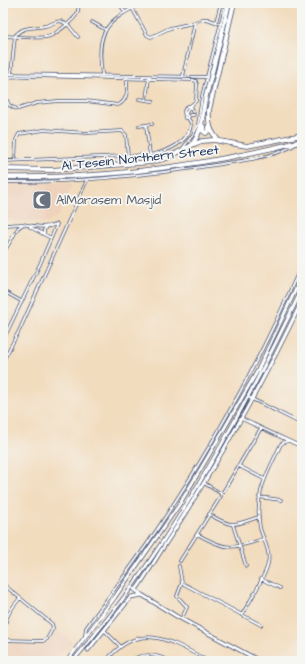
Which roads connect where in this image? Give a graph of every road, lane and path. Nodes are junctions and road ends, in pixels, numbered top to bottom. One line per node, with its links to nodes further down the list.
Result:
1 (78, 3): 13 (street)
2 (118, 3): 9 (street)
3 (143, 3): 8 (street)
4 (221, 3): 12 (street)
5 (226, 3): 14 (street)
6 (229, 3): 26 (main road)
7 (234, 3): 36 (main road)
8 (132, 8): 9 (street); 11 (street)
9 (125, 12): 15 (street)
10 (92, 22): 15 (street)
11 (195, 22): 12 (street); 22 (street)
12 (216, 22): 14 (street)
13 (67, 24): 17 (street); 17 (street); 18 (street)
14 (220, 24): 23 (street)
15 (106, 30): 20 (street)
16 (3, 36): 17 (street)
17 (15, 36): 19 (street)
18 (78, 37)
19 (11, 74): 20 (street); 21 (street)
20 (102, 74): 22 (street)
21 (4, 76): 24 (street); 24 (street)
22 (183, 76): 23 (street)
23 (207, 77): 26 (street)
24 (127, 78): 25 (street)
25 (149, 78): 28 (street); 30 (street)
26 (207, 85): 31 (street); 34 (main road)
27 (139, 99): 28 (street)
28 (146, 100): 29 (street)
29 (153, 102)
30 (190, 106): 31 (street); 32 (street)
31 (196, 114): 32 (street); 42 (street)
32 (188, 118): 43 (street)
33 (152, 124): 35 (street)
34 (202, 124): 36 (main road); 41 (main road)
35 (146, 125): 37 (street); 43 (street)
36 (209, 125): 39 (main road)
37 (139, 126)
38 (302, 135): 39 (main road, Al Tesein Northern Street)
39 (220, 141): 41 (main road, Al Tesein Northern Street)
40 (300, 142): 51 (main road, Al Tesein Northern Street); 53 (street)
41 (192, 145): 42 (main road, Al Tesein Northern Street)
42 (181, 151): 47 (main road, Al Tesein Northern Street)
43 (150, 155): 44 (street)
44 (128, 156): 45 (street); 45 (street)
45 (15, 160): 46 (street)
46 (3, 161)
47 (73, 168): 49 (main road, Al Tesein Northern Street); 51 (main road)
48 (3, 169): 49 (main road, Al Tesein Northern Street)
49 (64, 169): 50 (main road)
50 (64, 176): 51 (main road, Al Tesein Northern Street); 52 (main road, Al Tesein Northern Street)
51 (73, 176)
52 (3, 177)
53 (87, 180): 54 (street); 69 (street)
54 (3, 182)
55 (22, 224): 56 (street); 57 (street); 61 (street)
56 (3, 225)
57 (29, 226): 58 (street); 59 (street)
58 (46, 227): 59 (street); 60 (street)
59 (44, 234): 60 (street)
60 (51, 238): 66 (street)
61 (3, 254)
62 (302, 264): 111 (street)
63 (302, 276): 94 (main road)
64 (302, 290): 70 (main road)
65 (3, 291): 66 (street)
66 (21, 301): 68 (street)
67 (302, 301): 71 (main road)
68 (3, 340)
69 (3, 361)
70 (248, 398): 71 (street); 77 (main road)
71 (253, 400): 72 (main road); 73 (street)
72 (242, 419): 74 (street); 78 (main road)
73 (302, 424)
74 (261, 428): 75 (street); 79 (street)
75 (287, 441): 76 (street); 80 (street)
76 (302, 447)
77 (218, 451): 78 (main road); 95 (main road)
78 (222, 453): 81 (main road)
79 (239, 466): 80 (street); 82 (street)
80 (264, 479): 83 (street)
81 (204, 483): 82 (street); 102 (main road)
82 (221, 493): 85 (street)
83 (259, 497): 84 (street); 86 (street)
84 (281, 500)
85 (209, 514): 87 (street); 88 (street)
86 (259, 517): 87 (street); 89 (street)
87 (234, 525): 90 (street)
88 (197, 534): 90 (street); 91 (street)
89 (264, 539): 90 (street); 96 (street)
90 (240, 546): 93 (street)
91 (180, 561)
92 (179, 566): 97 (street)
93 (246, 566)
94 (130, 575): 95 (main road); 99 (main road)
95 (137, 579): 100 (main road)
96 (261, 579): 101 (street); 106 (street)
97 (182, 583): 106 (street); 108 (street)
98 (3, 584): 104 (street)
99 (123, 584): 100 (main road); 111 (main road)
100 (132, 586): 102 (main road); 117 (main road)
101 (280, 588)
102 (136, 590): 103 (main road)
103 (142, 595): 108 (main road); 110 (main road)
104 (20, 598): 107 (street); 112 (street)
105 (3, 613): 107 (street)
106 (242, 615): 109 (street)
107 (7, 616): 112 (street)
108 (182, 619): 115 (main road)
109 (261, 625)
110 (104, 630): 113 (street); 114 (main road)
111 (86, 637): 116 (main road)
112 (4, 640)
113 (120, 646): 118 (street); 121 (street)
114 (88, 650)
115 (252, 657): 122 (street); 123 (main road)
116 (67, 661)
117 (73, 661)
118 (106, 661)
119 (130, 661): 120 (street)
120 (170, 661)
121 (208, 661)
122 (244, 661)
123 (260, 661)

